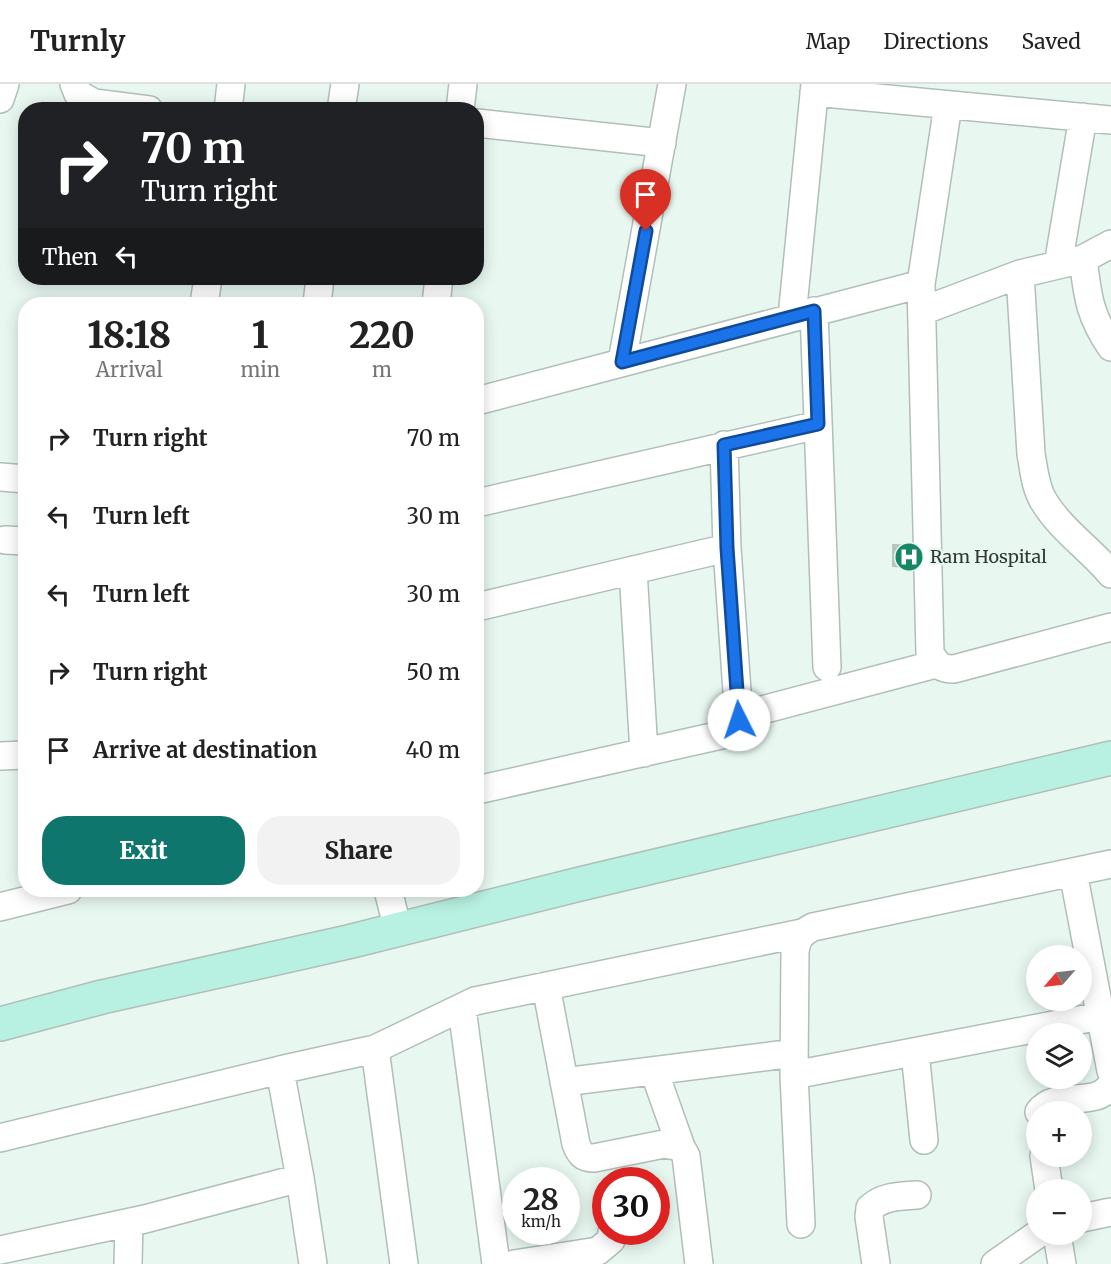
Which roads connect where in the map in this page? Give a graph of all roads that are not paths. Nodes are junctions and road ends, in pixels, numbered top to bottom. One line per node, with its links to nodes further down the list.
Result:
1 (5, 84): 8 (street)
2 (74, 84): 9 (street)
3 (231, 84): 10 (street)
4 (345, 84): 11 (street)
5 (463, 84): 12 (street)
6 (672, 84): 17 (street)
7 (814, 88): 13 (street); 23 (street)
8 (0, 99)
9 (92, 102)
10 (229, 102)
11 (342, 102)
12 (461, 102)
13 (948, 105): 14 (street); 21 (street)
14 (1083, 117): 15 (street); 19 (street)
15 (1111, 120)
16 (484, 124): 17 (street)
17 (662, 143): 25 (street)
18 (1111, 244): 19 (street)
19 (1070, 262): 20 (street); 24 (street)
20 (1020, 274): 22 (street); 34 (street)
21 (921, 284): 22 (street); 23 (street)
22 (922, 310): 37 (street)
23 (803, 314): 25 (street); 27 (street)
24 (1111, 347)
25 (622, 362): 26 (street)
26 (484, 399)
27 (818, 424): 28 (street); 38 (street)
28 (724, 445): 31 (street); 32 (street)
29 (0, 477): 30 (street)
30 (18, 478)
31 (484, 500)
32 (727, 548): 33 (street); 39 (street)
33 (633, 570): 35 (street); 40 (street)
34 (1111, 574)
35 (484, 605)
36 (1111, 627): 37 (street)
37 (936, 664): 39 (street)
38 (827, 667)
39 (739, 716): 40 (street)
40 (644, 753): 44 (street)
41 (18, 755): 42 (street)
42 (0, 756)
43 (1111, 758): 50 (street)
44 (484, 788)
45 (1111, 864): 46 (street)
46 (1072, 872): 51 (street); 54 (street)
47 (40, 897): 49 (street)
48 (389, 897): 50 (street)
49 (0, 907)
50 (398, 930): 55 (street)
51 (802, 933): 52 (street); 58 (street)
52 (546, 986): 53 (street); 62 (street)
53 (462, 1008): 56 (street); 84 (street)
54 (1100, 1016): 57 (street); 61 (street)
55 (0, 1024)
56 (375, 1049): 59 (street); 83 (street)
57 (915, 1052): 58 (street); 66 (street)
58 (794, 1064): 60 (street); 75 (street)
59 (280, 1070): 65 (street); 70 (street)
60 (654, 1071): 62 (street); 67 (street)
61 (1111, 1071)
62 (564, 1082): 68 (street)
63 (1111, 1085): 64 (street)
64 (1058, 1101)
65 (0, 1138)
66 (924, 1140)
67 (681, 1147): 69 (street); 86 (street)
68 (601, 1167)
69 (609, 1167)
70 (300, 1178): 74 (street); 82 (street)
71 (917, 1195): 87 (street)
72 (1111, 1212): 73 (street)
73 (1092, 1216)
74 (129, 1223): 80 (street); 81 (street)
75 (801, 1224)
76 (1026, 1242): 88 (street)
77 (605, 1245): 85 (street)
78 (1059, 1245): 89 (street)
79 (0, 1250): 80 (street)
80 (32, 1253)
81 (128, 1264)
82 (313, 1264)
83 (404, 1264)
84 (496, 1264)
85 (514, 1264)
86 (699, 1264)
87 (876, 1264)
88 (995, 1264)
89 (1062, 1264)

